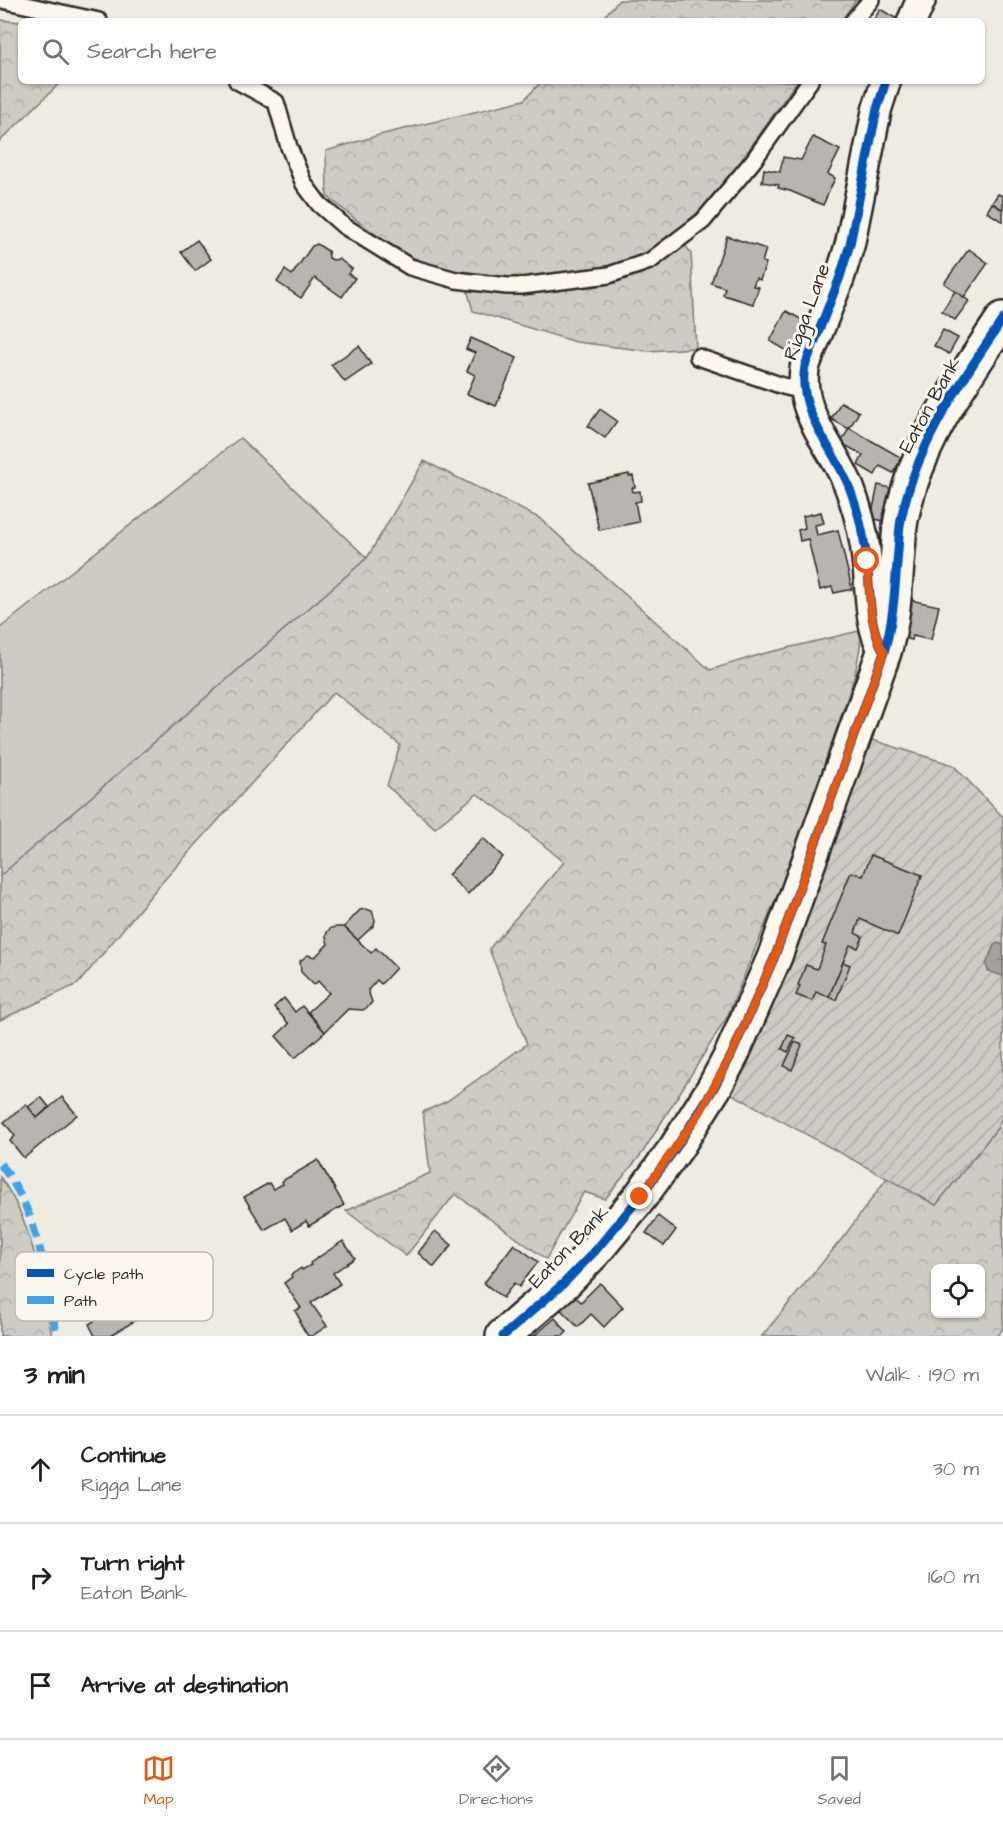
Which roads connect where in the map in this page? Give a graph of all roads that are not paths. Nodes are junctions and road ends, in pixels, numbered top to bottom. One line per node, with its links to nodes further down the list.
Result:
1 (2, 0): 4 (lane)
2 (871, 0): 5 (lane)
3 (921, 0): 6 (street)
4 (85, 18)
5 (856, 18)
6 (913, 18)
7 (243, 84): 8 (lane)
8 (808, 84)
9 (885, 84): 12 (street, Rigga Lane)
10 (1003, 319): 13 (street, Eaton Bank)
11 (698, 357): 12 (lane)
12 (803, 390): 13 (street, Rigga Lane)
13 (884, 652): 14 (street, Eaton Bank)
14 (503, 1336)

